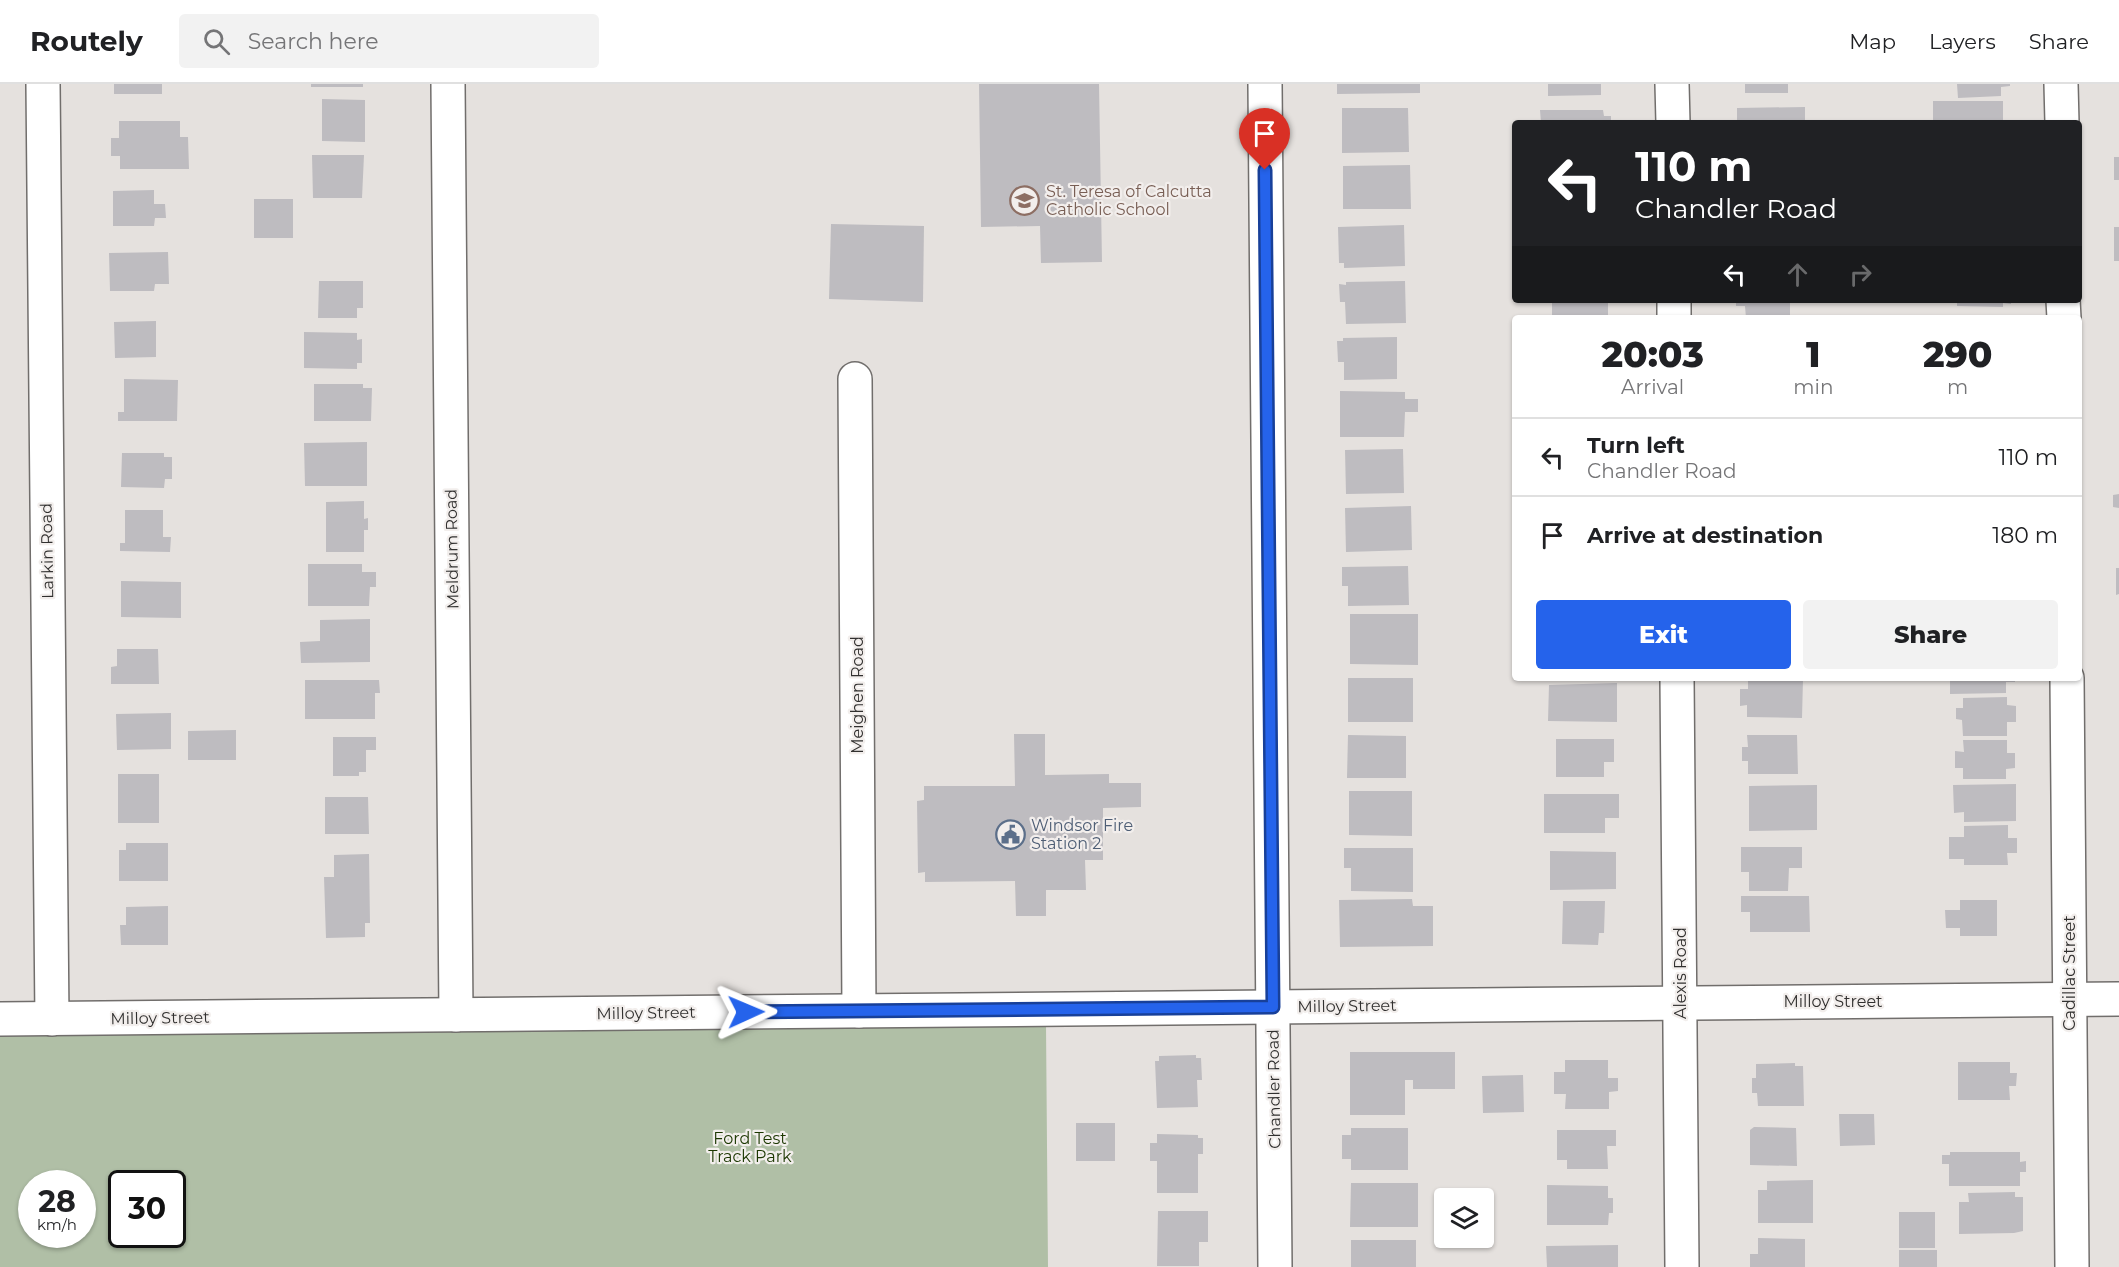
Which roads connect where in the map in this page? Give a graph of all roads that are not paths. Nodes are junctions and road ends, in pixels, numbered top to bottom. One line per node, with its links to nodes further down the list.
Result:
1 (43, 84): 18 (street, Larkin Road)
2 (448, 84): 16 (street, Meldrum Road)
3 (1264, 84): 14 (street, Chandler Road)
4 (1672, 84): 6 (street)
5 (2061, 84): 7 (street)
6 (1673, 120)
7 (2062, 120)
8 (855, 379): 15 (street, Meighen Road)
9 (1677, 681): 13 (street, Alexis Road)
10 (2067, 681): 11 (street, Cadillac Street)
11 (2070, 999): 12 (street, Milloy Street); 13 (street, Milloy Street); 21 (street, Cadillac Street)
12 (2119, 999)
13 (1680, 1003): 14 (street, Milloy Street); 20 (street, Alexis Road)
14 (1273, 1007): 15 (street, Milloy Street); 19 (street, Chandler Road)
15 (859, 1011): 16 (street, Milloy Street)
16 (456, 1015): 18 (street, Milloy Street)
17 (0, 1019): 18 (street, Milloy Street)
18 (52, 1019)
19 (1275, 1267)
20 (1682, 1267)
21 (2072, 1267)

